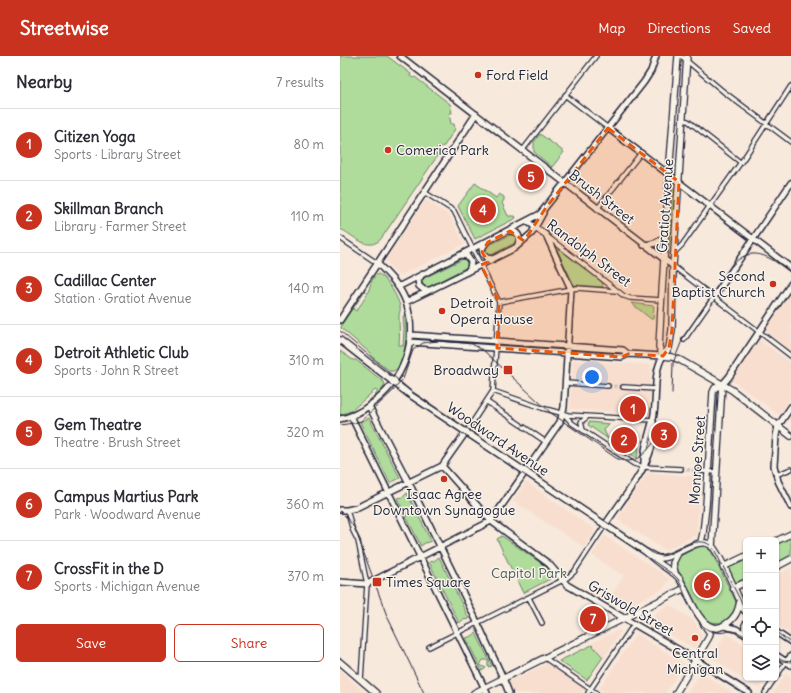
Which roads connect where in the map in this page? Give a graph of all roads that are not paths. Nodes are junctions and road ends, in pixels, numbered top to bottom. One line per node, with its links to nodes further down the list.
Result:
1 (400, 56): 9 (street, Brush Street)
2 (596, 56): 8 (street)
3 (656, 56): 12 (street)
4 (678, 56): 17 (main road, Gratiot Avenue)
5 (681, 56): 6 (street)
6 (687, 58): 10 (main road, Gratiot Avenue); 11 (street)
7 (791, 86): 11 (street)
8 (565, 95): 12 (street); 14 (street)
9 (476, 114): 14 (street, Brush Street); 21 (street)
10 (682, 120): 16 (street); 18 (main road, Gratiot Avenue)
11 (766, 123): 13 (street); 16 (street)
12 (608, 128): 15 (street); 19 (street)
13 (791, 142)
14 (522, 151): 19 (street, Brush Street)
15 (641, 153): 17 (street); 24 (street)
16 (740, 162): 22 (street)
17 (669, 174): 18 (street); 29 (main road, Gratiot Avenue)
18 (679, 182): 22 (street); 36 (main road, Gratiot Avenue)
19 (565, 183): 23 (street); 24 (street, Brush Street)
20 (791, 183): 31 (street)
21 (424, 192): 35 (street); 40 (street)
22 (710, 206): 31 (street); 36 (street)
23 (545, 209): 25 (street); 26 (street)
24 (597, 209): 33 (street, Brush Street)
25 (528, 222): 26 (street, Randolph Street); 27 (street)
26 (536, 227): 28 (street, Randolph Street); 34 (street)
27 (508, 232): 32 (street); 34 (street)
28 (546, 235): 48 (street); 50 (street, Randolph Street)
29 (666, 236): 33 (main road); 39 (main road, Gratiot Avenue)
30 (340, 238): 40 (street)
31 (753, 239): 43 (street); 51 (street)
32 (488, 242): 35 (street); 38 (street)
33 (644, 245): 39 (street, Brush Street)
34 (515, 248): 38 (street)
35 (473, 249): 37 (street); 41 (street)
36 (674, 253): 42 (main road, Gratiot Avenue)
37 (460, 256): 44 (street); 45 (street)
38 (496, 258): 41 (street)
39 (663, 259): 42 (street, Brush Street); 52 (main road, Gratiot Avenue)
40 (378, 263): 47 (street); 55 (street)
41 (481, 265): 44 (street); 54 (street)
42 (673, 266): 51 (street, Brush Street); 66 (main road, Gratiot Avenue)
43 (791, 268)
44 (466, 273): 49 (street)
45 (423, 274): 47 (street); 49 (street)
46 (791, 284): 56 (street, Monroe Street)
47 (398, 287): 53 (street)
48 (571, 289): 50 (street); 54 (street); 62 (street)
49 (431, 290): 53 (street)
50 (617, 291): 52 (street, Randolph Street)
51 (714, 297): 56 (street, Brush Street); 59 (street)
52 (661, 300): 66 (main road, Gratiot Avenue)
53 (406, 302): 57 (street)
54 (499, 302): 60 (street)
55 (340, 320)
56 (759, 332): 67 (street, Brush Street); 70 (street, Monroe Street)
57 (411, 335): 60 (street); 61 (street)
58 (340, 340): 68 (main road, Woodward Avenue)
59 (684, 340)
60 (497, 341): 62 (street); 63 (street)
61 (410, 342): 63 (street); 68 (street)
62 (568, 346): 64 (street); 65 (street)
63 (496, 348): 64 (street); 74 (street)
64 (568, 353): 65 (street); 69 (street)
65 (628, 354): 66 (street)
66 (663, 356): 70 (main road); 73 (street, Gratiot Avenue)
67 (791, 356)
68 (394, 383): 76 (street); 85 (main road, Woodward Avenue)
69 (566, 383): 71 (street); 78 (street)
70 (722, 385): 83 (main road); 93 (main road, Monroe Street); 95 (main road, Monroe Street)
71 (608, 386)
72 (623, 387): 73 (street)
73 (656, 390): 82 (street, Gratiot Avenue)
74 (493, 391): 75 (street); 78 (street)
75 (487, 402): 85 (street); 87 (street)
76 (369, 406): 79 (street); 97 (street)
77 (791, 407): 83 (street)
78 (563, 413): 80 (street); 84 (street); 87 (street)
79 (351, 416): 81 (street); 98 (street)
80 (588, 416): 82 (street); 84 (street)
81 (340, 419)
82 (653, 420): 89 (street, Gratiot Avenue)
83 (778, 426): 86 (main road); 96 (street)
84 (584, 430): 89 (street)
85 (466, 432): 88 (street); 94 (main road, Woodward Avenue)
86 (791, 436)
87 (546, 442): 94 (street)
88 (442, 466): 97 (street); 104 (street, Griswold Street)
89 (644, 467): 90 (street); 105 (street)
90 (681, 469)
91 (791, 470): 96 (street)
92 (700, 471): 93 (street)
93 (708, 471): 95 (street); 99 (main road, Monroe Street)
94 (525, 472): 104 (street); 105 (main road, Woodward Avenue)
95 (717, 472): 100 (main road, Monroe Street)
96 (776, 475): 101 (street)
97 (409, 482): 98 (street); 110 (street)
98 (388, 492): 103 (street); 113 (street)
99 (706, 506): 100 (main road); 108 (main road, Monroe Street)
100 (715, 506): 109 (main road, Monroe Street)
101 (791, 507)
102 (340, 510): 103 (street)
103 (347, 510): 122 (street)
104 (491, 521): 110 (street); 119 (street, Griswold Street)
105 (605, 525): 111 (main road, Woodward Avenue); 119 (street)
106 (791, 534): 107 (main road)
107 (779, 540)
108 (701, 542): 109 (main road); 112 (main road, Woodward Avenue)
109 (712, 547): 117 (main road)
110 (441, 548): 113 (street); 130 (street)
111 (646, 552): 112 (main road, Woodward Avenue); 118 (main road, Woodward Avenue)
112 (678, 553): 118 (main road)
113 (420, 558): 122 (street); 134 (street)
114 (743, 558): 117 (main road)
115 (791, 559): 116 (main road)
116 (779, 565)
117 (724, 568): 124 (main road)
118 (675, 573): 123 (main road, Woodward Avenue)
119 (563, 580): 125 (street); 128 (street, Griswold Street)
120 (340, 582): 122 (street)
121 (743, 583): 124 (main road)
122 (367, 584): 147 (street)
123 (685, 588): 128 (main road); 129 (main road, Woodward Avenue)
124 (733, 588): 126 (main road)
125 (529, 598): 130 (street); 131 (street)
126 (740, 601): 127 (street); 133 (main road)
127 (743, 609)
128 (624, 619): 132 (street, Griswold Street); 141 (main road)
129 (701, 620): 133 (main road); 142 (main road, Woodward Avenue)
130 (478, 623): 134 (street); 146 (street)
131 (542, 623)
132 (634, 624): 142 (street, Griswold Street); 150 (street)
133 (724, 626): 135 (street)
134 (457, 633): 138 (street); 149 (street)
135 (743, 633)
136 (779, 634): 137 (street)
137 (791, 642)
138 (429, 647)
139 (791, 656): 144 (street)
140 (779, 657): 144 (street)
141 (545, 658): 146 (main road); 150 (street)
142 (696, 660): 155 (main road); 156 (street, Griswold Street)
143 (340, 662): 147 (main road)
144 (789, 663): 145 (street)
145 (779, 674)
146 (503, 678): 149 (main road); 153 (street)
147 (361, 680): 151 (main road)
148 (773, 681): 157 (street)
149 (486, 690): 152 (main road)
150 (590, 691): 154 (street)
151 (376, 693)
152 (474, 693)
153 (509, 693)
154 (596, 693)
155 (676, 693)
156 (749, 693)
157 (765, 693)

